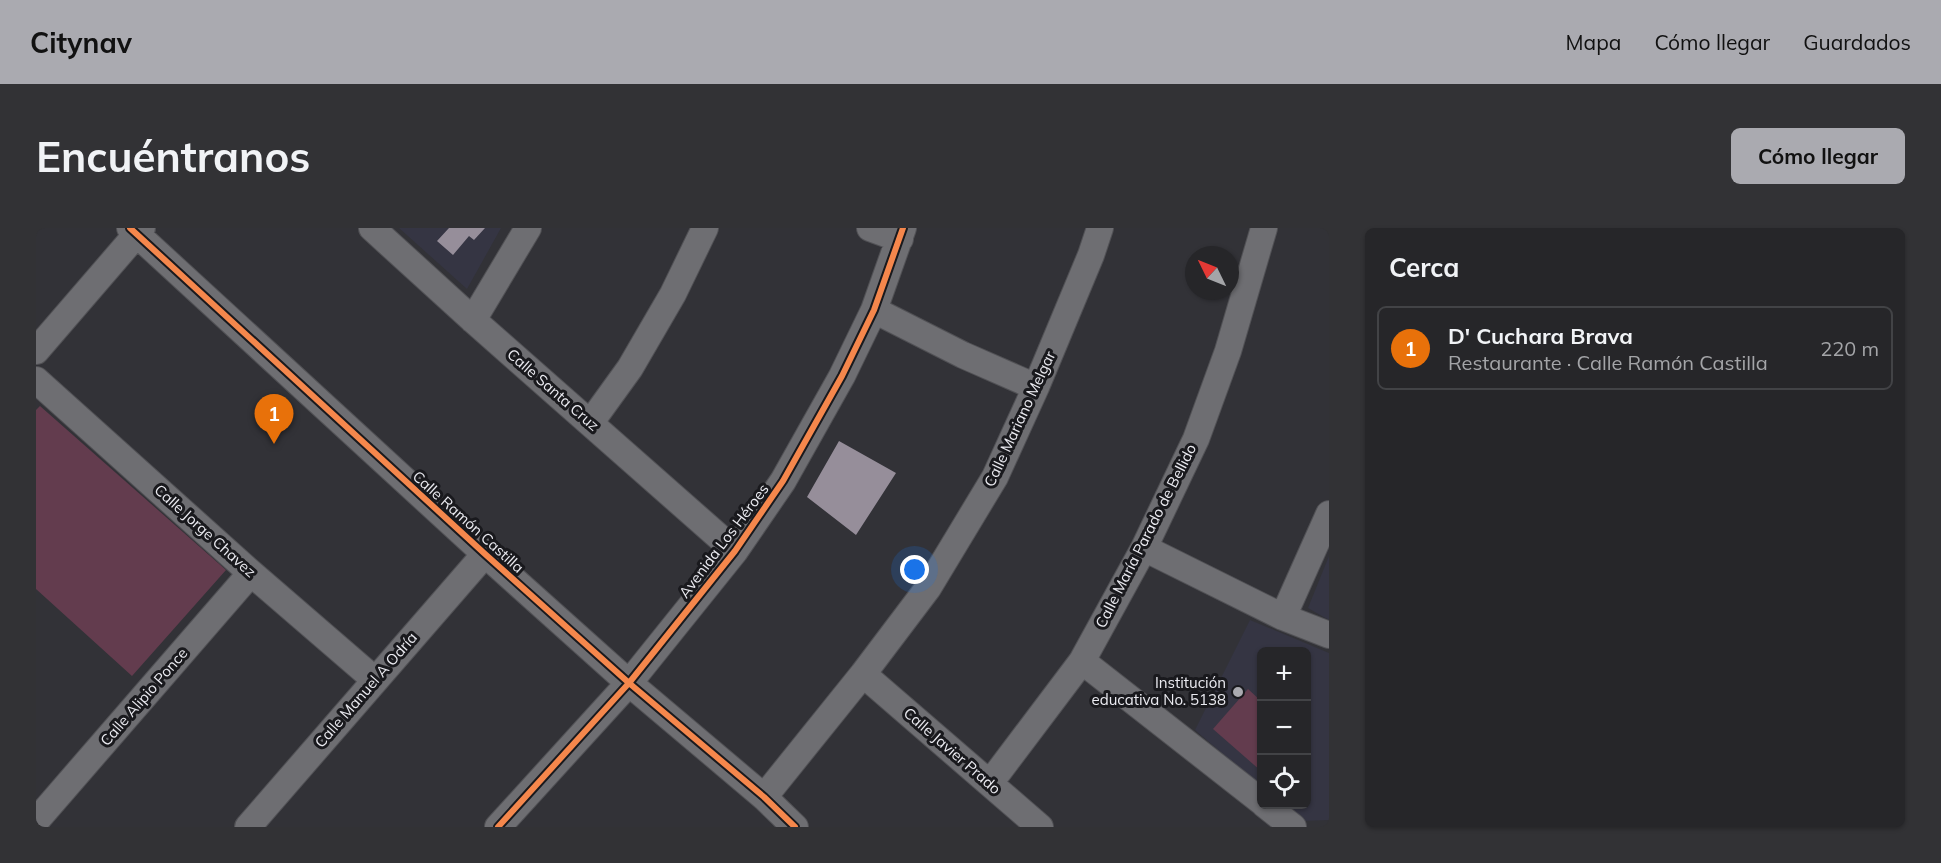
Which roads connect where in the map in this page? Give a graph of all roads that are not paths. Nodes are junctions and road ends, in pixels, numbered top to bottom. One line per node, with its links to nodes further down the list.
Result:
1 (372, 228): 10 (street, Calle Santa Cruz)
2 (528, 228): 10 (street)
3 (705, 228): 14 (street)
4 (870, 228): 8 (street)
5 (1100, 228): 13 (street, Calle Mariano Melgar)
6 (1264, 228): 16 (street, Calle María Parado de Bellido)
7 (136, 230): 11 (street); 18 (street, Calle Ramón Castilla)
8 (902, 234): 9 (street, Avenida Los Héroes)
9 (874, 310): 13 (street); 17 (street, Avenida Los Héroes)
10 (473, 320): 14 (street, Calle Santa Cruz)
11 (36, 351)
12 (36, 380): 19 (street, Calle Jorge Chavez)
13 (1036, 387): 23 (street, Calle Mariano Melgar)
14 (591, 422): 17 (street, Calle Santa Cruz)
15 (1329, 514): 20 (street)
16 (1144, 548): 20 (street); 22 (street, Calle María Parado de Bellido)
17 (735, 551): 25 (street, Avenida Los Héroes)
18 (485, 554): 24 (street, Calle Manuel A Odría); 25 (street, Calle Ramón Castilla)
19 (251, 573): 24 (street, Calle Jorge Chavez); 30 (street, Calle Alipio Ponce)
20 (1283, 617): 21 (street)
21 (1329, 635)
22 (1082, 661): 26 (street, Calle María Parado de Bellido); 28 (street)
23 (863, 674): 26 (street, Calle Javier Prado); 27 (street, Calle Mariano Melgar)
24 (375, 680): 32 (street, Calle Manuel A Odría)
25 (629, 683): 27 (street, Calle Ramón Castilla); 31 (street, Avenida Los Héroes)
26 (990, 783): 34 (street, Calle Javier Prado)
27 (764, 797): 33 (street, Calle Ramón Castilla)
28 (1257, 798)
29 (1270, 809): 35 (street)
30 (36, 821)
31 (513, 822)
32 (248, 827)
33 (795, 827)
34 (1040, 827)
35 (1293, 827)

